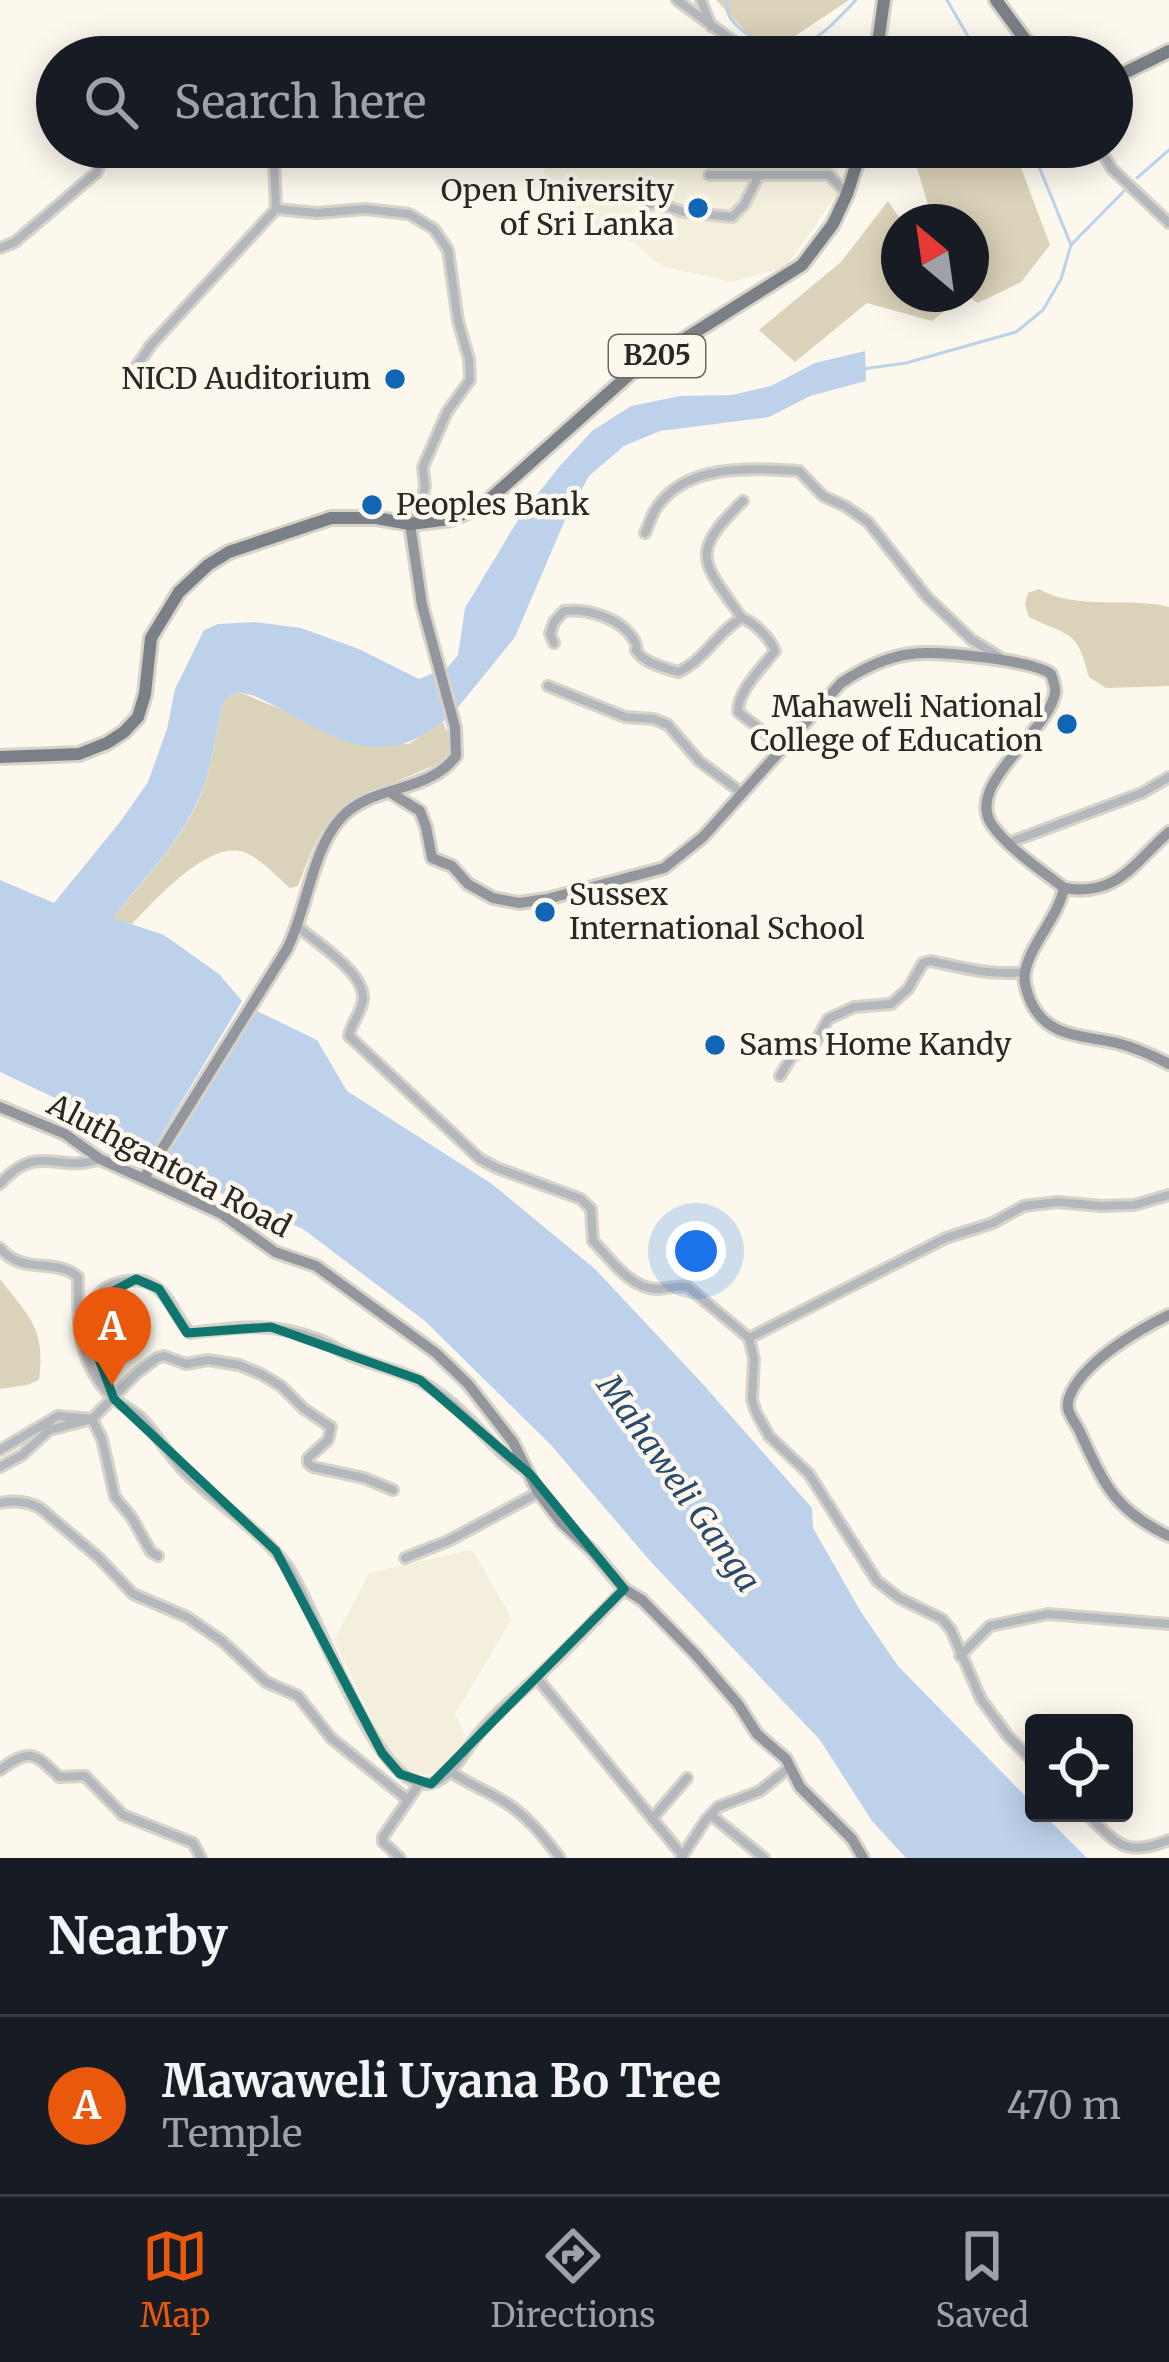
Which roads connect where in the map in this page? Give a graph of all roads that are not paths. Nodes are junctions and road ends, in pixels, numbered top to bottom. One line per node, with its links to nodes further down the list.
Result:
1 (677, 0): 5 (street)
2 (701, 0): 5 (street)
3 (996, 0): 8 (main road)
4 (884, 2): 7 (main road)
5 (711, 27): 6 (street)
6 (724, 36)
7 (879, 36)
8 (1023, 36)
9 (1169, 51): 10 (main road)
10 (1133, 69)
11 (99, 168): 21 (street)
12 (274, 168): 19 (street)
13 (855, 168): 17 (main road, B205)
14 (1111, 168): 20 (street)
15 (760, 174): 16 (street); 17 (street); 18 (street)
16 (709, 175)
17 (847, 194): 24 (main road, B205)
18 (649, 205)
19 (276, 209): 22 (street); 24 (street)
20 (1169, 223)
21 (0, 248)
22 (129, 377)
23 (743, 501): 26 (street)
24 (410, 524): 31 (main road, B205); 33 (street)
25 (645, 533): 28 (street)
26 (742, 618): 27 (street); 30 (street)
27 (554, 643)
28 (1004, 659): 30 (street); 36 (street)
29 (548, 686): 34 (street)
30 (784, 748): 34 (street)
31 (0, 757)
32 (1169, 777): 36 (street)
33 (391, 793): 34 (street); 38 (street)
34 (744, 794)
35 (1169, 832): 37 (street)
36 (1008, 843): 37 (street)
37 (1064, 889): 39 (street)
38 (298, 927): 44 (street); 49 (street)
39 (1025, 971): 40 (street); 41 (street)
40 (1169, 1064)
41 (780, 1076)
42 (0, 1107): 43 (street, Aluthgantota Road)
43 (100, 1159): 44 (street, Aluthgantota Road); 45 (street)
44 (144, 1178): 54 (street, Aluthgantota Road)
45 (0, 1184)
46 (1169, 1195): 49 (street)
47 (0, 1248): 50 (street)
48 (1169, 1315): 58 (street)
49 (749, 1338): 63 (street)
50 (113, 1399): 51 (street); 54 (street); 55 (street); 70 (street)
51 (92, 1419): 52 (street); 53 (street); 59 (street)
52 (0, 1450)
53 (0, 1467)
54 (531, 1475): 56 (street, Aluthgantota Road)
55 (393, 1490)
56 (538, 1492): 60 (street); 61 (street, Aluthgantota Road)
57 (0, 1503): 71 (street)
58 (1169, 1535)
59 (158, 1556)
60 (405, 1558)
61 (624, 1589): 64 (street); 66 (street, Aluthgantota Road)
62 (1169, 1624): 63 (street)
63 (960, 1656): 65 (street)
64 (537, 1678): 68 (street); 73 (street)
65 (1025, 1753)
66 (790, 1767): 72 (street); 81 (street, Aluthgantota Road)
67 (0, 1769): 77 (street)
68 (451, 1772): 70 (street); 79 (street)
69 (687, 1778): 73 (street)
70 (419, 1784): 71 (street)
71 (408, 1800): 78 (street)
72 (711, 1815): 76 (street); 80 (street)
73 (652, 1819): 76 (street)
74 (1095, 1822): 75 (street)
75 (1169, 1840)
76 (682, 1857)
77 (201, 1858)
78 (400, 1858)
79 (560, 1858)
80 (764, 1858)
81 (863, 1858)

